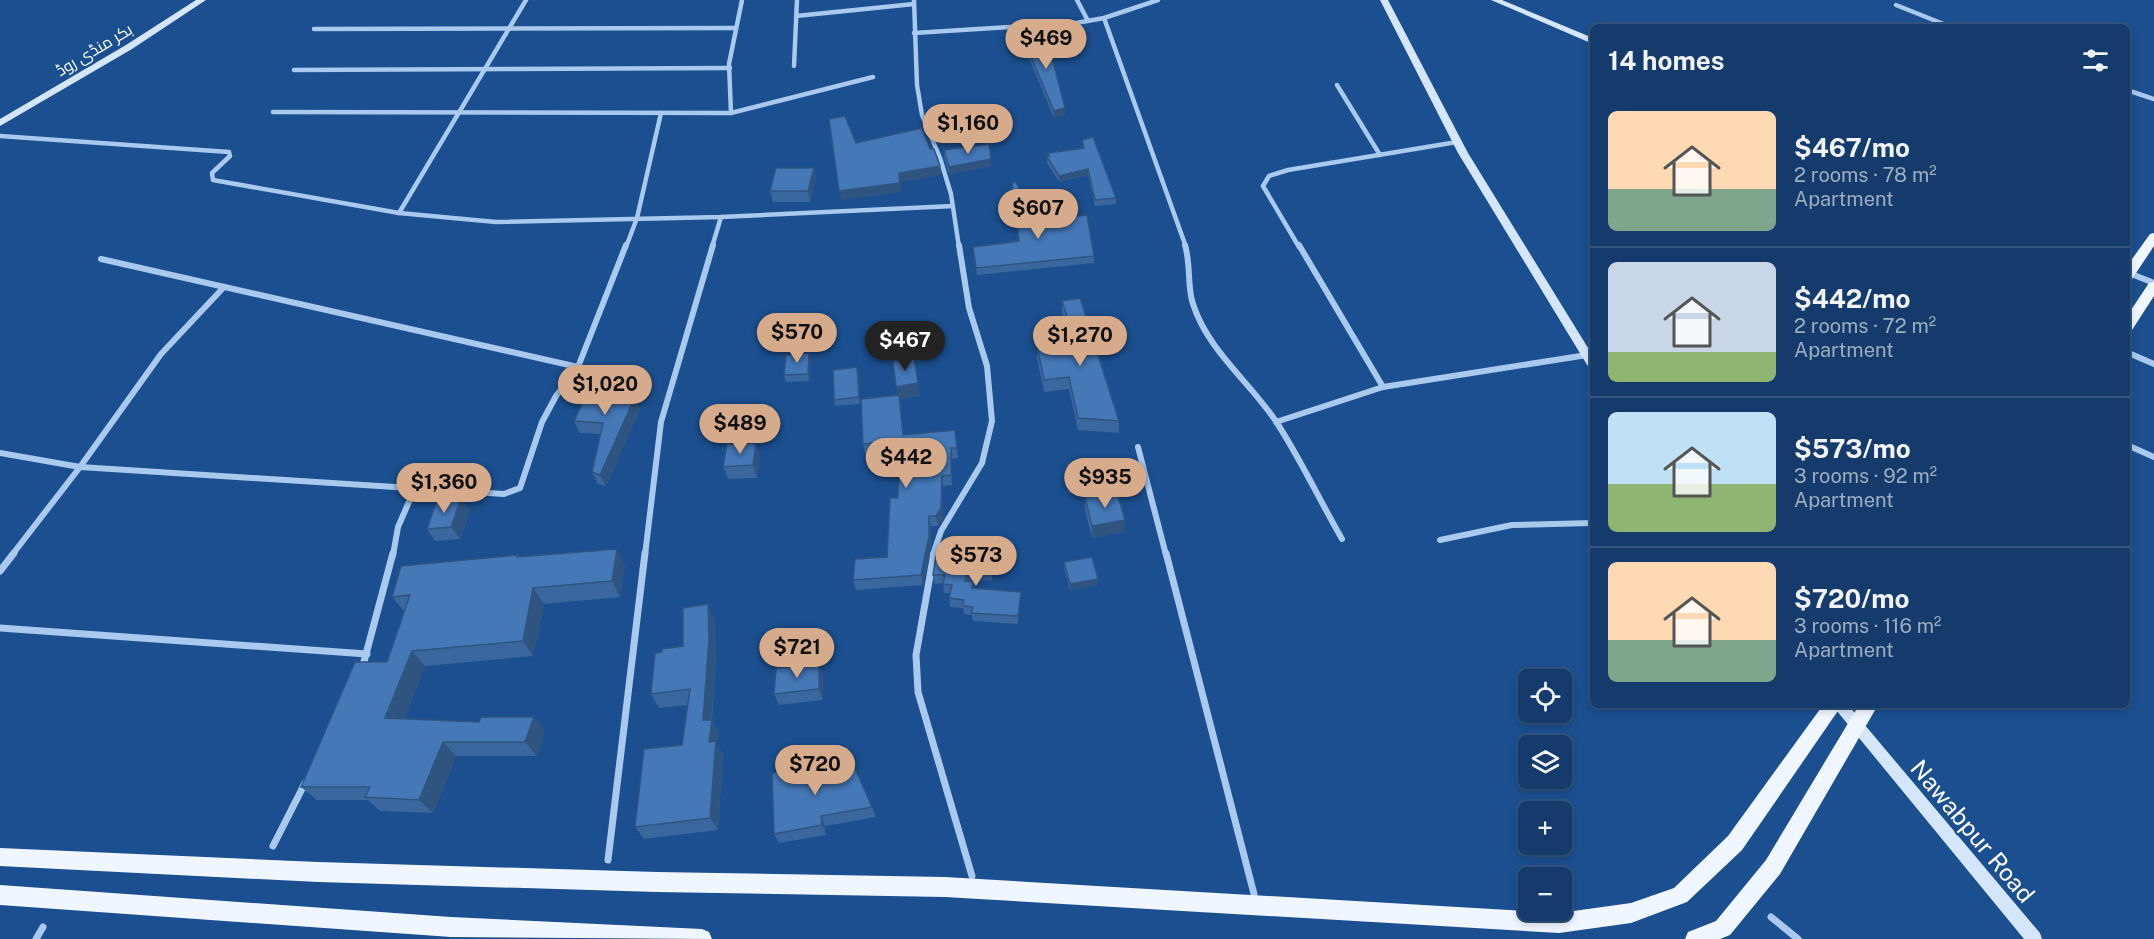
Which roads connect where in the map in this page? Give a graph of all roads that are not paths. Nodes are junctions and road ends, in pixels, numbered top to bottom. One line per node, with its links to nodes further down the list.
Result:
1 (202, 0): 32 (street, بکر منڈی روڈ)
2 (526, 0): 17 (street)
3 (742, 0): 15 (street)
4 (797, 0): 11 (street)
5 (1077, 0): 13 (street)
6 (1158, 0): 12 (street)
7 (1384, 0): 34 (street)
8 (1495, 0): 19 (street)
9 (914, 2): 11 (street); 18 (street)
10 (1896, 5): 14 (street)
11 (796, 16): 20 (street)
12 (1104, 18): 13 (street); 53 (street)
13 (1088, 21): 18 (street)
14 (1944, 24)
15 (736, 28): 17 (street); 21 (street)
16 (314, 29): 17 (street)
17 (509, 29): 23 (street)
18 (914, 33): 36 (street)
19 (1590, 40)
20 (794, 66)
21 (729, 68): 23 (street); 31 (street)
22 (294, 69): 23 (street)
23 (485, 69): 29 (street)
24 (873, 77): 31 (street)
25 (1337, 85): 35 (street)
26 (2130, 91): 27 (street)
27 (2154, 99)
28 (273, 112): 29 (street)
29 (460, 112): 30 (street); 37 (street)
30 (661, 113): 31 (street); 39 (street)
31 (731, 113)
32 (0, 123)
33 (0, 136): 37 (street)
34 (1457, 142): 35 (street); 48 (street)
35 (1380, 155): 52 (street)
36 (953, 206): 38 (street); 74 (street)
37 (399, 213): 39 (street)
38 (721, 217): 39 (street); 73 (street)
39 (637, 218): 51 (street)
40 (2154, 237): 42 (main road)
41 (101, 259): 45 (street)
42 (2130, 270)
43 (2130, 275): 44 (street)
44 (2154, 284): 46 (main road)
45 (224, 287): 51 (street); 58 (street)
46 (2130, 322)
47 (2131, 354): 50 (street)
48 (1587, 355): 49 (street); 52 (street)
49 (1590, 360)
50 (2154, 364)
51 (578, 367): 59 (street)
52 (1383, 387): 53 (street)
53 (1276, 422): 61 (street)
54 (2130, 446): 57 (street)
55 (1138, 447): 75 (street)
56 (0, 453): 58 (street)
57 (2154, 457)
58 (80, 467): 59 (street); 63 (street)
59 (415, 488): 65 (street)
60 (1590, 524): 62 (street)
61 (1342, 539)
62 (1440, 540)
63 (0, 571)
64 (0, 628): 65 (street)
65 (367, 654): 66 (street)
66 (359, 677)
67 (1831, 708): 72 (main road)
68 (1841, 708): 85 (street, Nawabpur Road)
69 (1867, 708): 77 (main road)
70 (311, 772): 71 (street)
71 (273, 846)
72 (0, 857)
73 (608, 860)
74 (972, 876)
75 (1254, 894)
76 (0, 895): 81 (main road)
77 (1746, 900): 82 (main road); 83 (street)
78 (1771, 918): 84 (street)
79 (43, 927): 80 (street)
80 (36, 939)
81 (702, 939)
82 (1695, 939)
83 (1719, 939)
84 (1798, 939)
85 (2034, 939)

